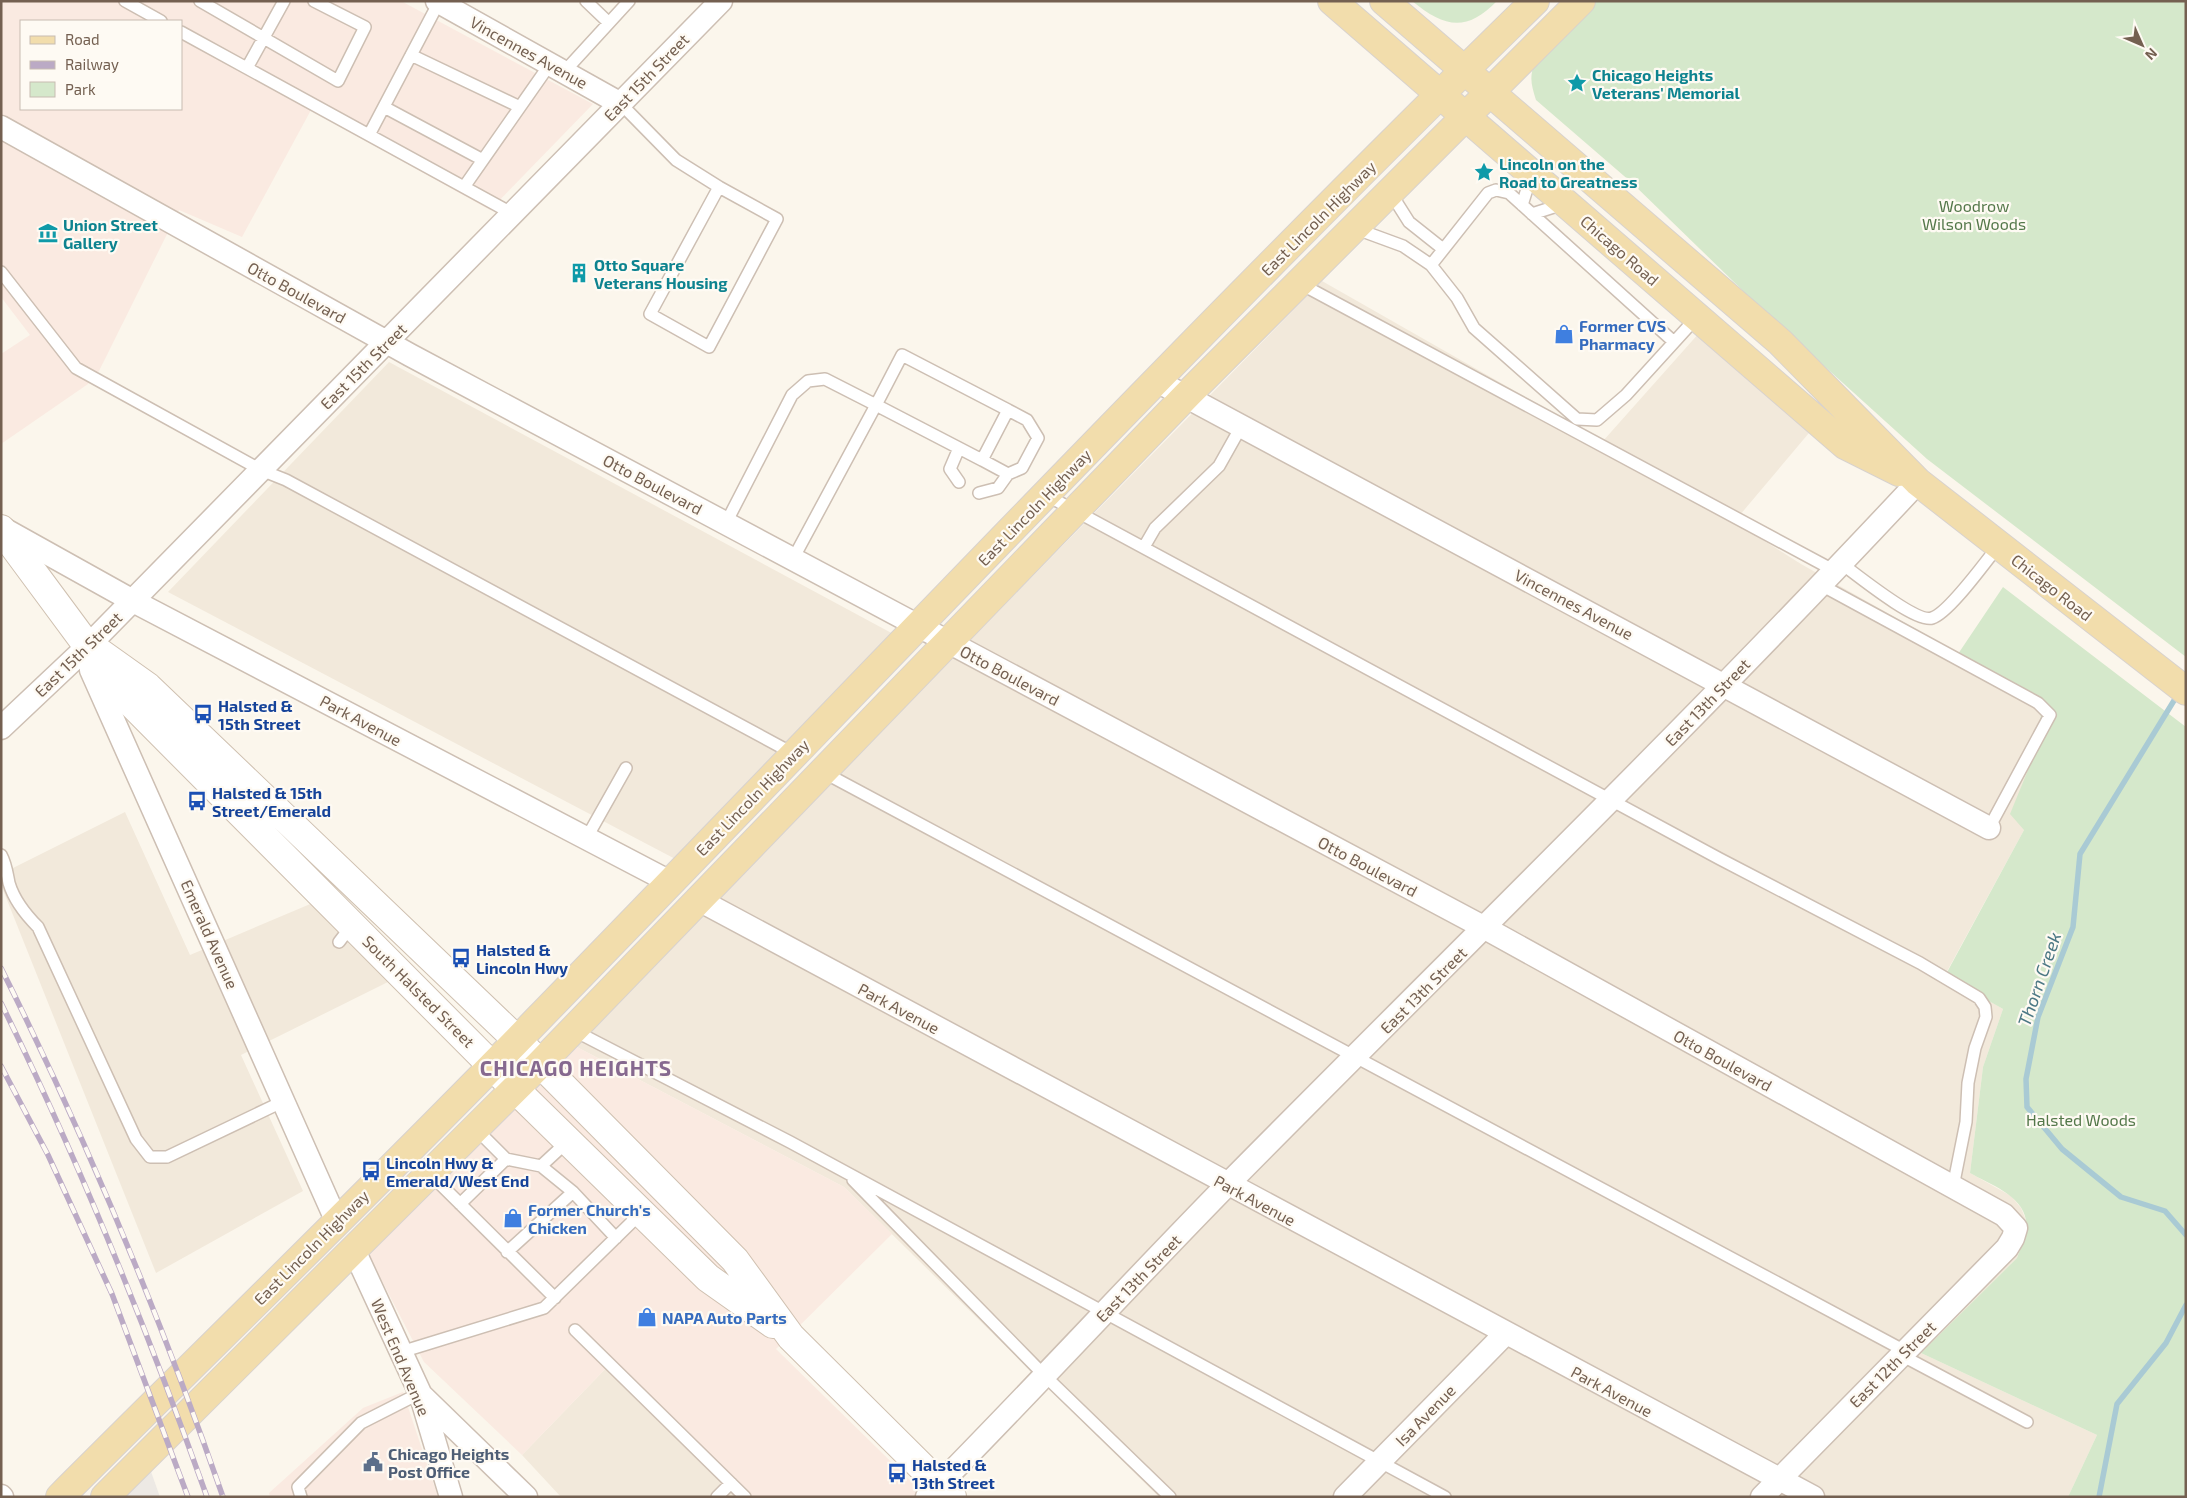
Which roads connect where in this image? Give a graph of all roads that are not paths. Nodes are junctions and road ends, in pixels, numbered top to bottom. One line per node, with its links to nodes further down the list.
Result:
1 (125, 1): 13 (lane)
2 (200, 1): 16 (lane)
3 (284, 1): 16 (lane)
4 (314, 1): 16 (lane)
5 (586, 1): 14 (lane)
6 (629, 1): 14 (lane)
7 (721, 1): 23 (street, East 15th Street)
8 (1332, 1): 22 (main road, Chicago Road)
9 (1384, 1): 20 (main road, Chicago Road)
10 (1535, 1): 20 (main road, East Lincoln Highway)
11 (1581, 1): 21 (main road, East Lincoln Highway)
12 (438, 2): 17 (lane); 19 (street, Vincennes Avenue)
13 (159, 20)
14 (609, 23): 19 (lane)
15 (182, 33): 18 (lane)
16 (264, 37): 18 (lane)
17 (411, 55): 24 (lane); 25 (lane)
18 (247, 68): 28 (lane)
19 (557, 68): 23 (street, Vincennes Avenue); 24 (lane)
20 (1464, 70): 21 (main road, Chicago Road); 22 (main road, East Lincoln Highway)
21 (1490, 92): 26 (main road, East Lincoln Highway); 56 (main road, Chicago Road)
22 (1440, 94): 26 (main road, Chicago Road); 46 (main road, East Lincoln Highway)
23 (621, 104): 32 (lane); 36 (street, East 15th Street)
24 (520, 107): 29 (lane)
25 (384, 108): 28 (lane); 29 (lane)
26 (1466, 116): 30 (main road, Chicago Road); 33 (main road, East Lincoln Highway)
27 (1, 127): 44 (street, Otto Boulevard)
28 (369, 135): 31 (lane)
29 (484, 160): 31 (lane)
30 (1528, 169): 34 (main road, Chicago Road); 35 (lane)
31 (464, 187): 36 (lane)
32 (719, 187): 32 (lane)
33 (1390, 192): 38 (main road, East Lincoln Highway); 39 (lane)
34 (1566, 203): 37 (lane); 43 (main road, Chicago Road)
35 (1522, 205): 37 (lane); 39 (lane)
36 (513, 214): 44 (street, East 15th Street)
37 (1532, 214): 45 (lane)
38 (1354, 228): 40 (lane); 42 (main road, East Lincoln Highway)
39 (1443, 249): 40 (lane)
40 (1431, 265): 45 (lane)
41 (1, 272): 53 (lane)
42 (1299, 282): 47 (main road, East Lincoln Highway); 65 (lane)
43 (1697, 317): 45 (lane); 56 (main road, Chicago Road)
44 (387, 342): 53 (street, East 15th Street); 60 (street, Otto Boulevard)
45 (1674, 342)
46 (1157, 380): 47 (street, Vincennes Avenue); 58 (main road, East Lincoln Highway)
47 (1186, 395): 50 (street, Vincennes Avenue); 59 (main road, East Lincoln Highway)
48 (876, 405): 49 (lane); 51 (lane); 60 (lane); 64 (lane)
49 (1008, 410): 52 (lane); 54 (lane)
50 (1242, 425): 63 (lane); 70 (street, Vincennes Avenue)
51 (959, 448): 52 (lane); 55 (lane)
52 (982, 460): 54 (lane)
53 (261, 470): 66 (street, East 15th Street); 73 (lane)
54 (1008, 474): 57 (lane)
55 (959, 482)
56 (1918, 482): 62 (main road, Chicago Road); 65 (street, East 13th Street)
57 (979, 493)
58 (1046, 494): 59 (lane); 67 (main road, East Lincoln Highway)
59 (1076, 510): 63 (lane); 68 (main road, East Lincoln Highway)
60 (726, 523): 64 (street, Otto Boulevard)
61 (1, 528): 66 (street, Park Avenue); 69 (street, South Halsted Street)
62 (1999, 545): 65 (lane); 71 (main road, Chicago Road)
63 (1144, 547): 76 (lane)
64 (793, 559): 67 (street, Otto Boulevard)
65 (1832, 574): 70 (street, East 13th Street); 77 (lane)
66 (133, 601): 69 (street, East 15th Street); 78 (street, Park Avenue)
67 (918, 625): 68 (street, Otto Boulevard); 73 (main road, East Lincoln Highway)
68 (949, 642): 75 (main road, East Lincoln Highway); 82 (street, Otto Boulevard)
69 (89, 646): 72 (street, East 15th Street); 84 (street, South Halsted Street); 87 (street, South Halsted Street); 89 (street, Emerald Avenue)
70 (1724, 685): 76 (street, East 13th Street); 77 (street, Vincennes Avenue)
71 (2186, 691)
72 (1, 728)
73 (794, 754): 80 (main road, East Lincoln Highway)
74 (626, 768): 78 (lane)
75 (824, 772): 81 (main road, East Lincoln Highway); 85 (lane)
76 (1611, 800): 82 (street, East 13th Street); 97 (lane)
77 (1989, 828)
78 (586, 839): 80 (street, Park Avenue)
79 (1, 855): 89 (lane)
80 (670, 882): 84 (main road, East Lincoln Highway)
81 (699, 900): 83 (main road, East Lincoln Highway); 96 (street, Park Avenue)
82 (1485, 928): 85 (street, East 13th Street); 97 (street, Otto Boulevard)
83 (573, 1030): 86 (main road, East Lincoln Highway); 94 (lane)
84 (517, 1040): 86 (street, South Halsted Street); 87 (main road, East Lincoln Highway)
85 (1356, 1057): 96 (street, East 13th Street); 112 (lane)
86 (540, 1064): 88 (main road, East Lincoln Highway); 110 (street, South Halsted Street)
87 (492, 1065): 88 (street, South Halsted Street); 101 (main road, East Lincoln Highway)
88 (515, 1089): 90 (main road, East Lincoln Highway); 91 (street, South Halsted Street)
89 (284, 1101): 101 (street, Emerald Avenue)
90 (475, 1128): 92 (lane); 95 (main road, East Lincoln Highway)
91 (568, 1141): 93 (lane); 100 (street, South Halsted Street)
92 (506, 1159): 93 (lane); 99 (lane)
93 (541, 1166): 98 (lane)
94 (844, 1171): 107 (lane); 113 (lane)
95 (429, 1174): 99 (lane); 104 (main road, East Lincoln Highway)
96 (1227, 1185): 107 (street, East 13th Street); 109 (street, Park Avenue)
97 (1952, 1187): 102 (street, Otto Boulevard)
98 (573, 1192): 103 (lane); 105 (lane)
99 (460, 1204): 105 (lane)
100 (641, 1213): 103 (lane); 110 (street, South Halsted Street)
101 (337, 1222): 120 (main road, East Lincoln Highway)
102 (2016, 1228): 112 (street, East 12th Street)
103 (616, 1238): 106 (lane)
104 (353, 1248): 111 (street, West End Avenue); 121 (main road, East Lincoln Highway)
105 (507, 1252): 106 (lane)
106 (555, 1298): 111 (lane)
107 (1105, 1312): 113 (street, East 13th Street); 116 (lane)
108 (575, 1330): 118 (lane)
109 (1505, 1334): 116 (street, Isa Avenue); 117 (street, Park Avenue)
110 (791, 1337): 119 (street, South Halsted Street)
111 (401, 1352): 114 (street, West End Avenue)
112 (1903, 1353): 115 (lane); 117 (street, East 12th Street)
113 (1044, 1375): 119 (street, East 13th Street); 127 (lane)
114 (420, 1393): 122 (lane); 123 (street, West End Avenue); 124 (street)
115 (2027, 1422)
116 (1380, 1462): 128 (street, Isa Avenue); 129 (lane)
117 (1779, 1479): 130 (street, East 12th Street); 131 (street, Park Avenue)
118 (731, 1483): 125 (lane); 126 (lane)
119 (939, 1492)
120 (60, 1497)
121 (105, 1497)
122 (301, 1497)
123 (451, 1497)
124 (526, 1497)
125 (717, 1497)
126 (745, 1497)
127 (1170, 1497)
128 (1345, 1497)
129 (1445, 1497)
130 (1762, 1497)
131 (1813, 1497)

